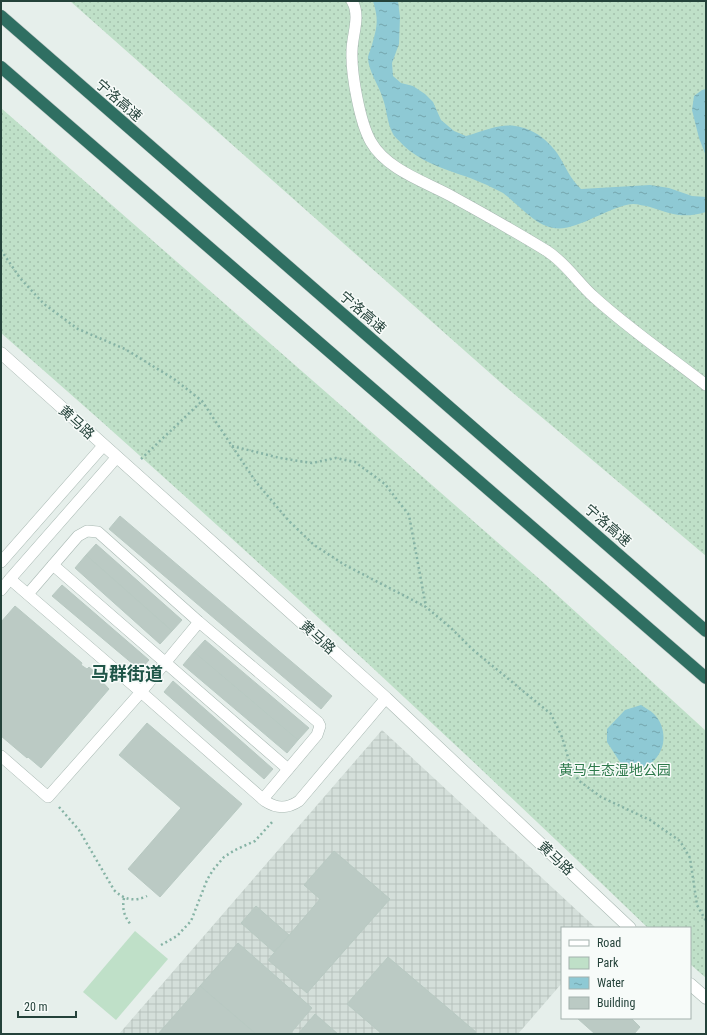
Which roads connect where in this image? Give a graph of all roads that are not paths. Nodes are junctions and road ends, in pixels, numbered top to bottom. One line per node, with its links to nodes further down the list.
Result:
1 (352, 1): 5 (lane)
2 (1, 16): 14 (highway, 宁洛高速)
3 (1, 66): 16 (highway)
4 (1, 353): 6 (street, 黄马路)
5 (706, 385)
6 (103, 446): 7 (street, 黄马路); 8 (lane)
7 (117, 457): 10 (lane); 18 (street, 黄马路)
8 (1, 562)
9 (53, 565): 12 (lane); 13 (lane); 15 (lane)
10 (10, 579): 11 (lane); 12 (lane)
11 (1, 590)
12 (28, 594): 17 (lane)
13 (200, 622): 15 (lane); 20 (lane)
14 (706, 631)
15 (166, 662): 17 (lane); 20 (lane)
16 (706, 678)
17 (141, 692): 19 (lane); 21 (lane)
18 (386, 698): 21 (lane); 22 (street, 黄马路)
19 (1, 756)
20 (288, 769): 21 (lane)
21 (263, 799)
22 (629, 927)
23 (691, 985): 24 (street)
24 (706, 998)

